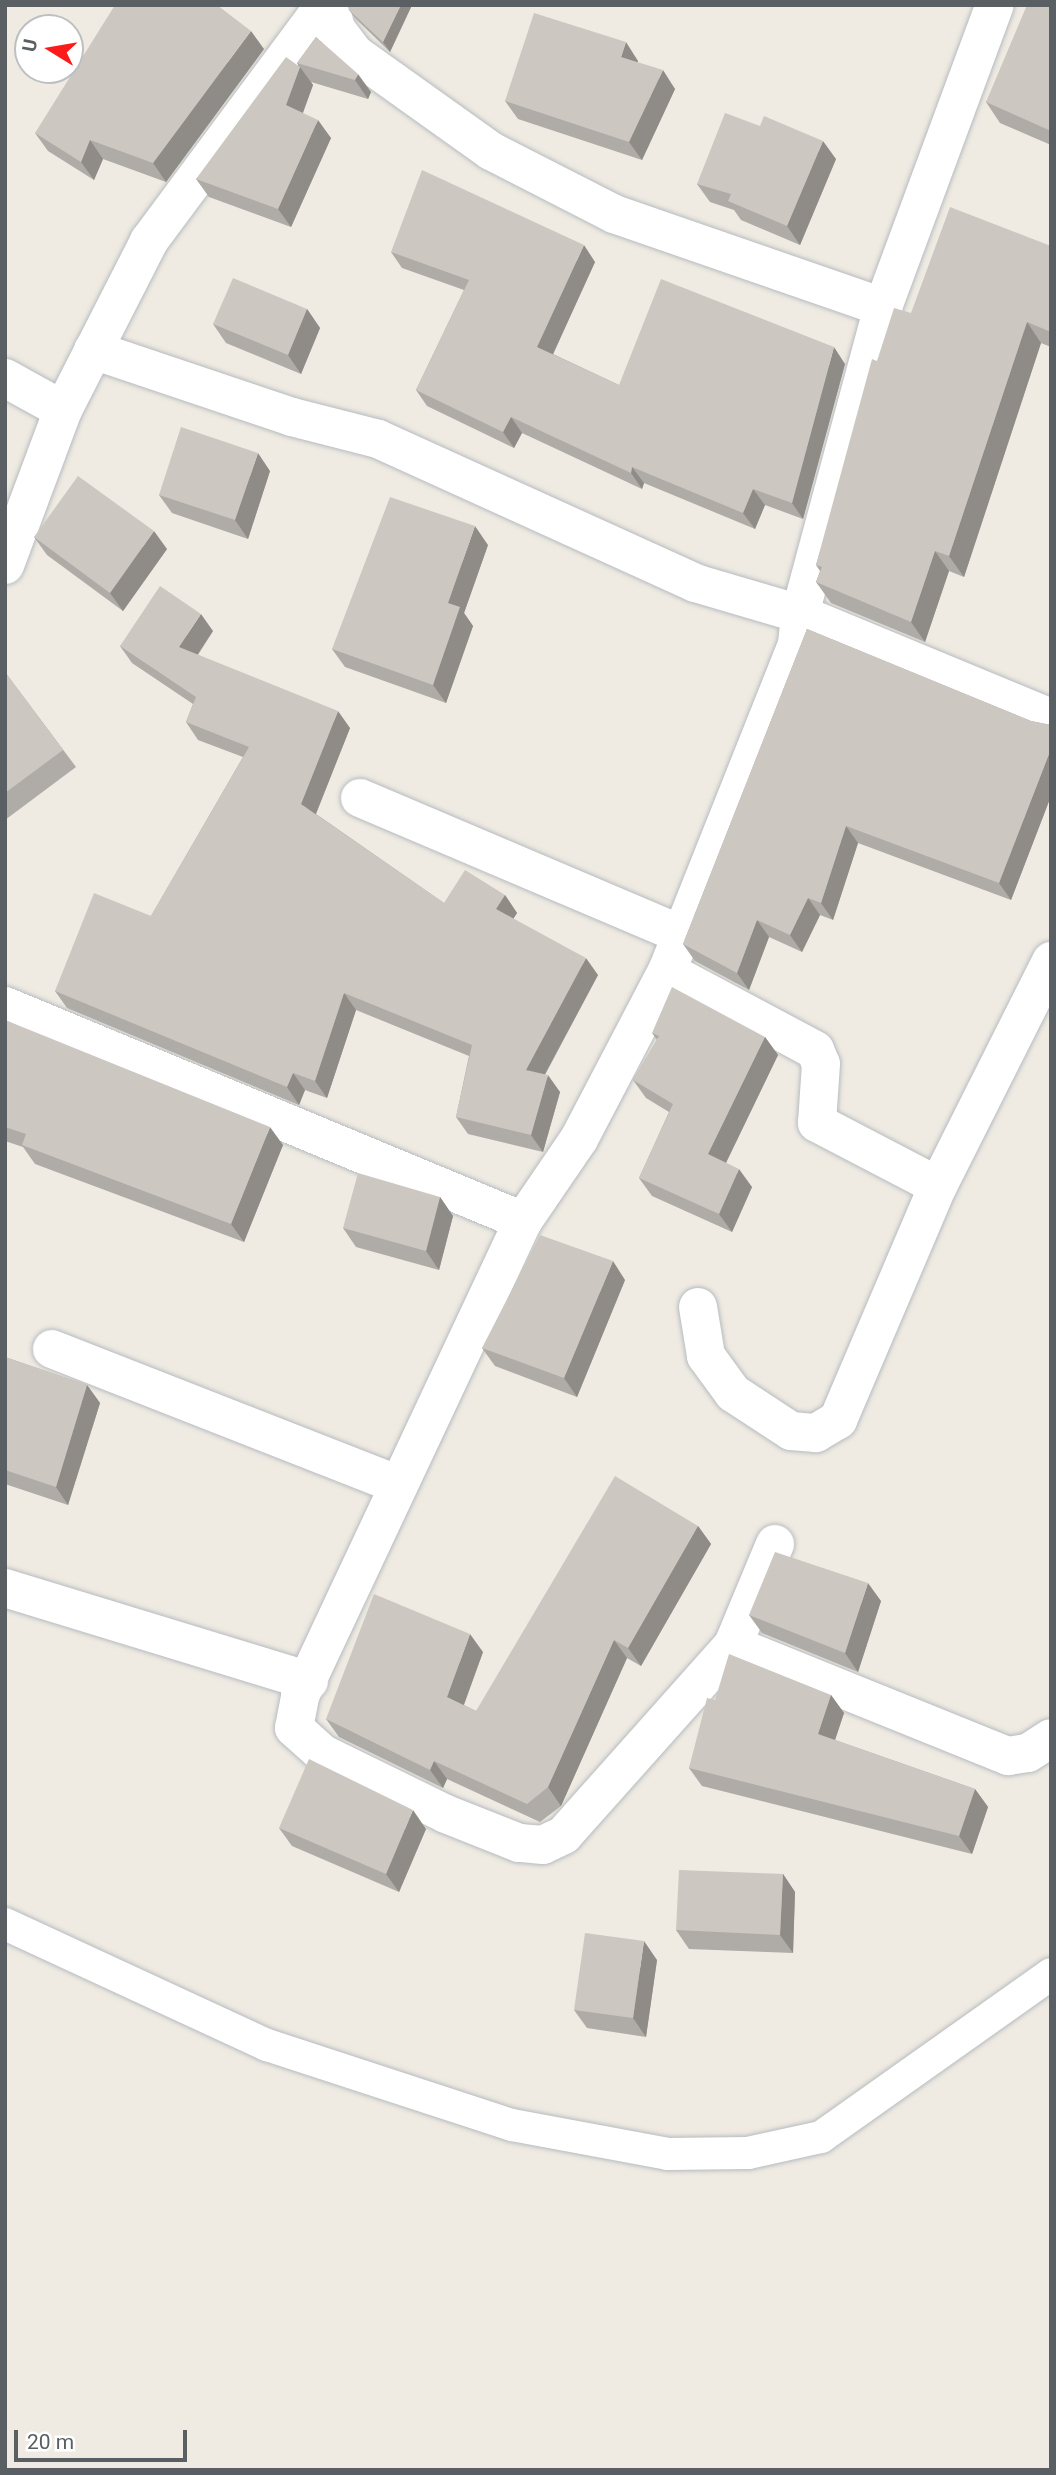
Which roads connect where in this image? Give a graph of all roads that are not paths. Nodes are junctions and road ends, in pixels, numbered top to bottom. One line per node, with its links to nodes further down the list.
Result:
1 (324, 5): 5 (street)
2 (330, 5): 4 (street)
3 (995, 5): 4 (street)
4 (883, 307): 9 (street)
5 (93, 350): 7 (street); 9 (street)
6 (5, 378): 7 (street)
7 (64, 410): 8 (street)
8 (5, 565)
9 (800, 614): 10 (street); 12 (street)
10 (1051, 718)
11 (360, 798): 12 (street)
12 (678, 933): 14 (street)
13 (1051, 961): 16 (street)
14 (667, 971): 16 (street); 17 (street)
15 (5, 1006): 17 (street)
16 (938, 1186): 18 (street)
17 (523, 1221): 20 (street)
18 (698, 1307)
19 (52, 1349): 20 (street)
20 (397, 1484): 24 (street)
21 (775, 1544): 23 (street)
22 (5, 1588): 24 (street)
23 (733, 1645): 24 (street); 25 (street)
24 (309, 1681)
25 (1051, 1738)
26 (5, 1924): 27 (lane)
27 (1051, 1974)

